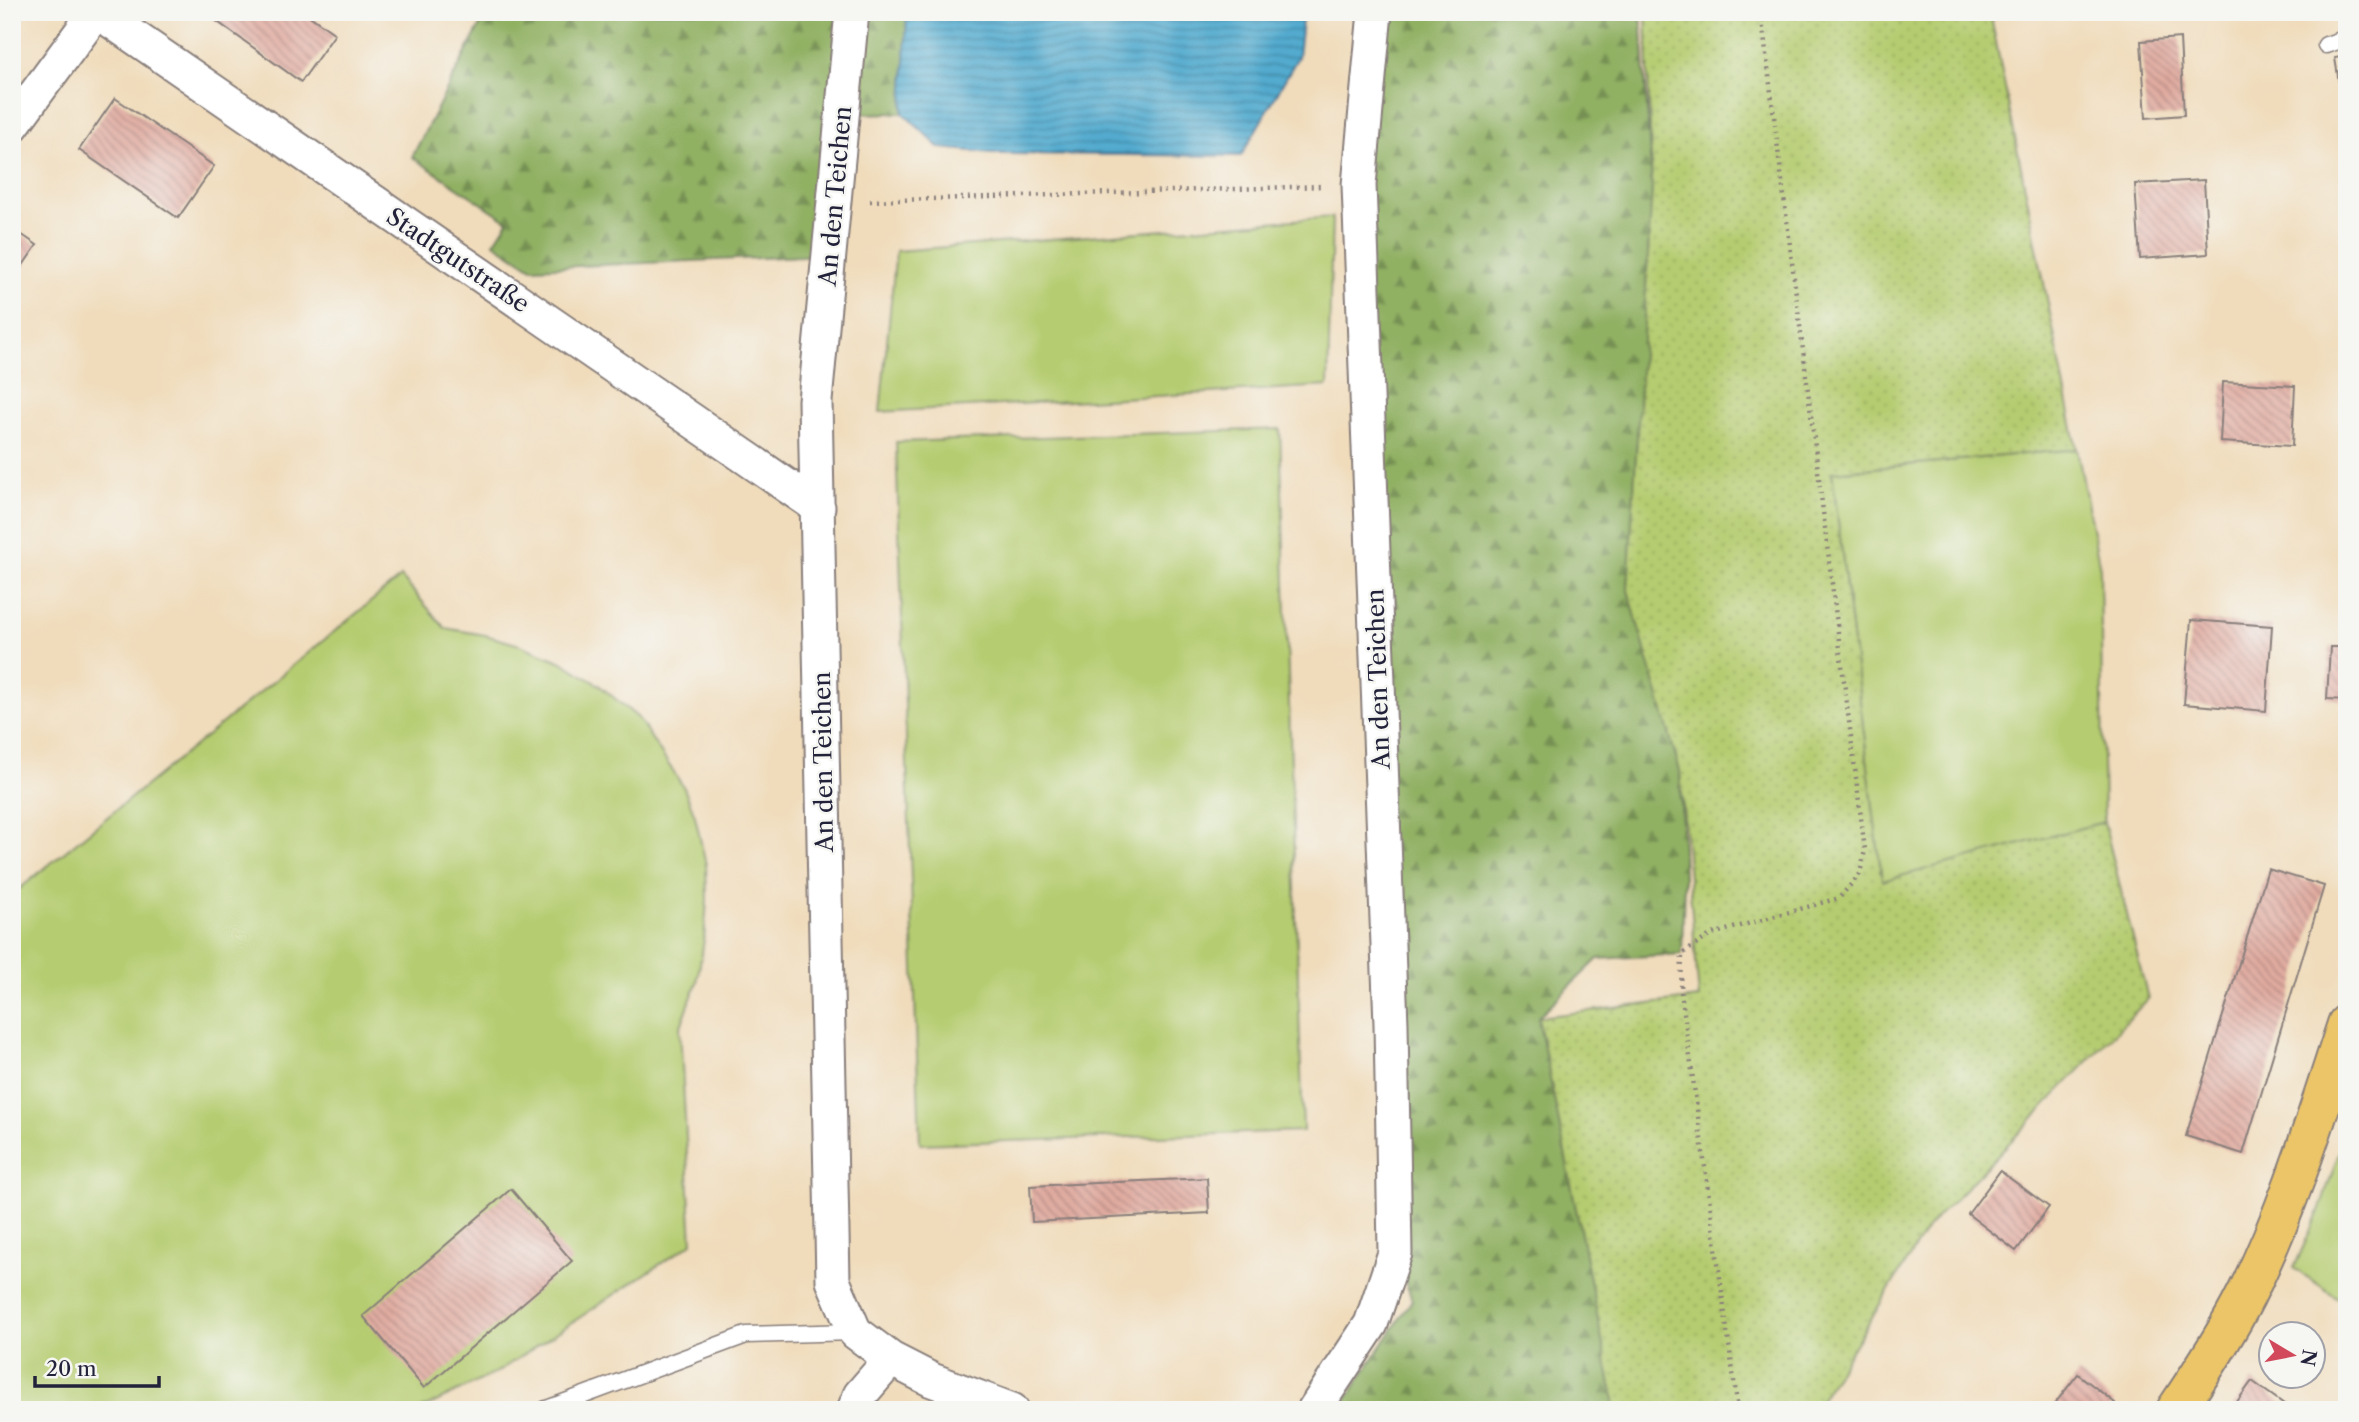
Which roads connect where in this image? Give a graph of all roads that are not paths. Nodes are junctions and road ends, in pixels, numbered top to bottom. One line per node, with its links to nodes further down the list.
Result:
1 (97, 12): 6 (street); 7 (street, Stadtgutstraße)
2 (852, 12): 7 (street, An den Teichen)
3 (1376, 12): 14 (street, An den Teichen)
4 (2347, 38): 5 (lane)
5 (2326, 45)
6 (12, 126)
7 (818, 507): 9 (street, An den Teichen)
8 (2347, 1024): 15 (main road)
9 (855, 1332): 10 (street, An den Teichen); 11 (lane)
10 (891, 1359): 12 (street); 13 (street, An den Teichen)
11 (544, 1410)
12 (854, 1410)
13 (1012, 1410)
14 (1314, 1410)
15 (2176, 1410)

